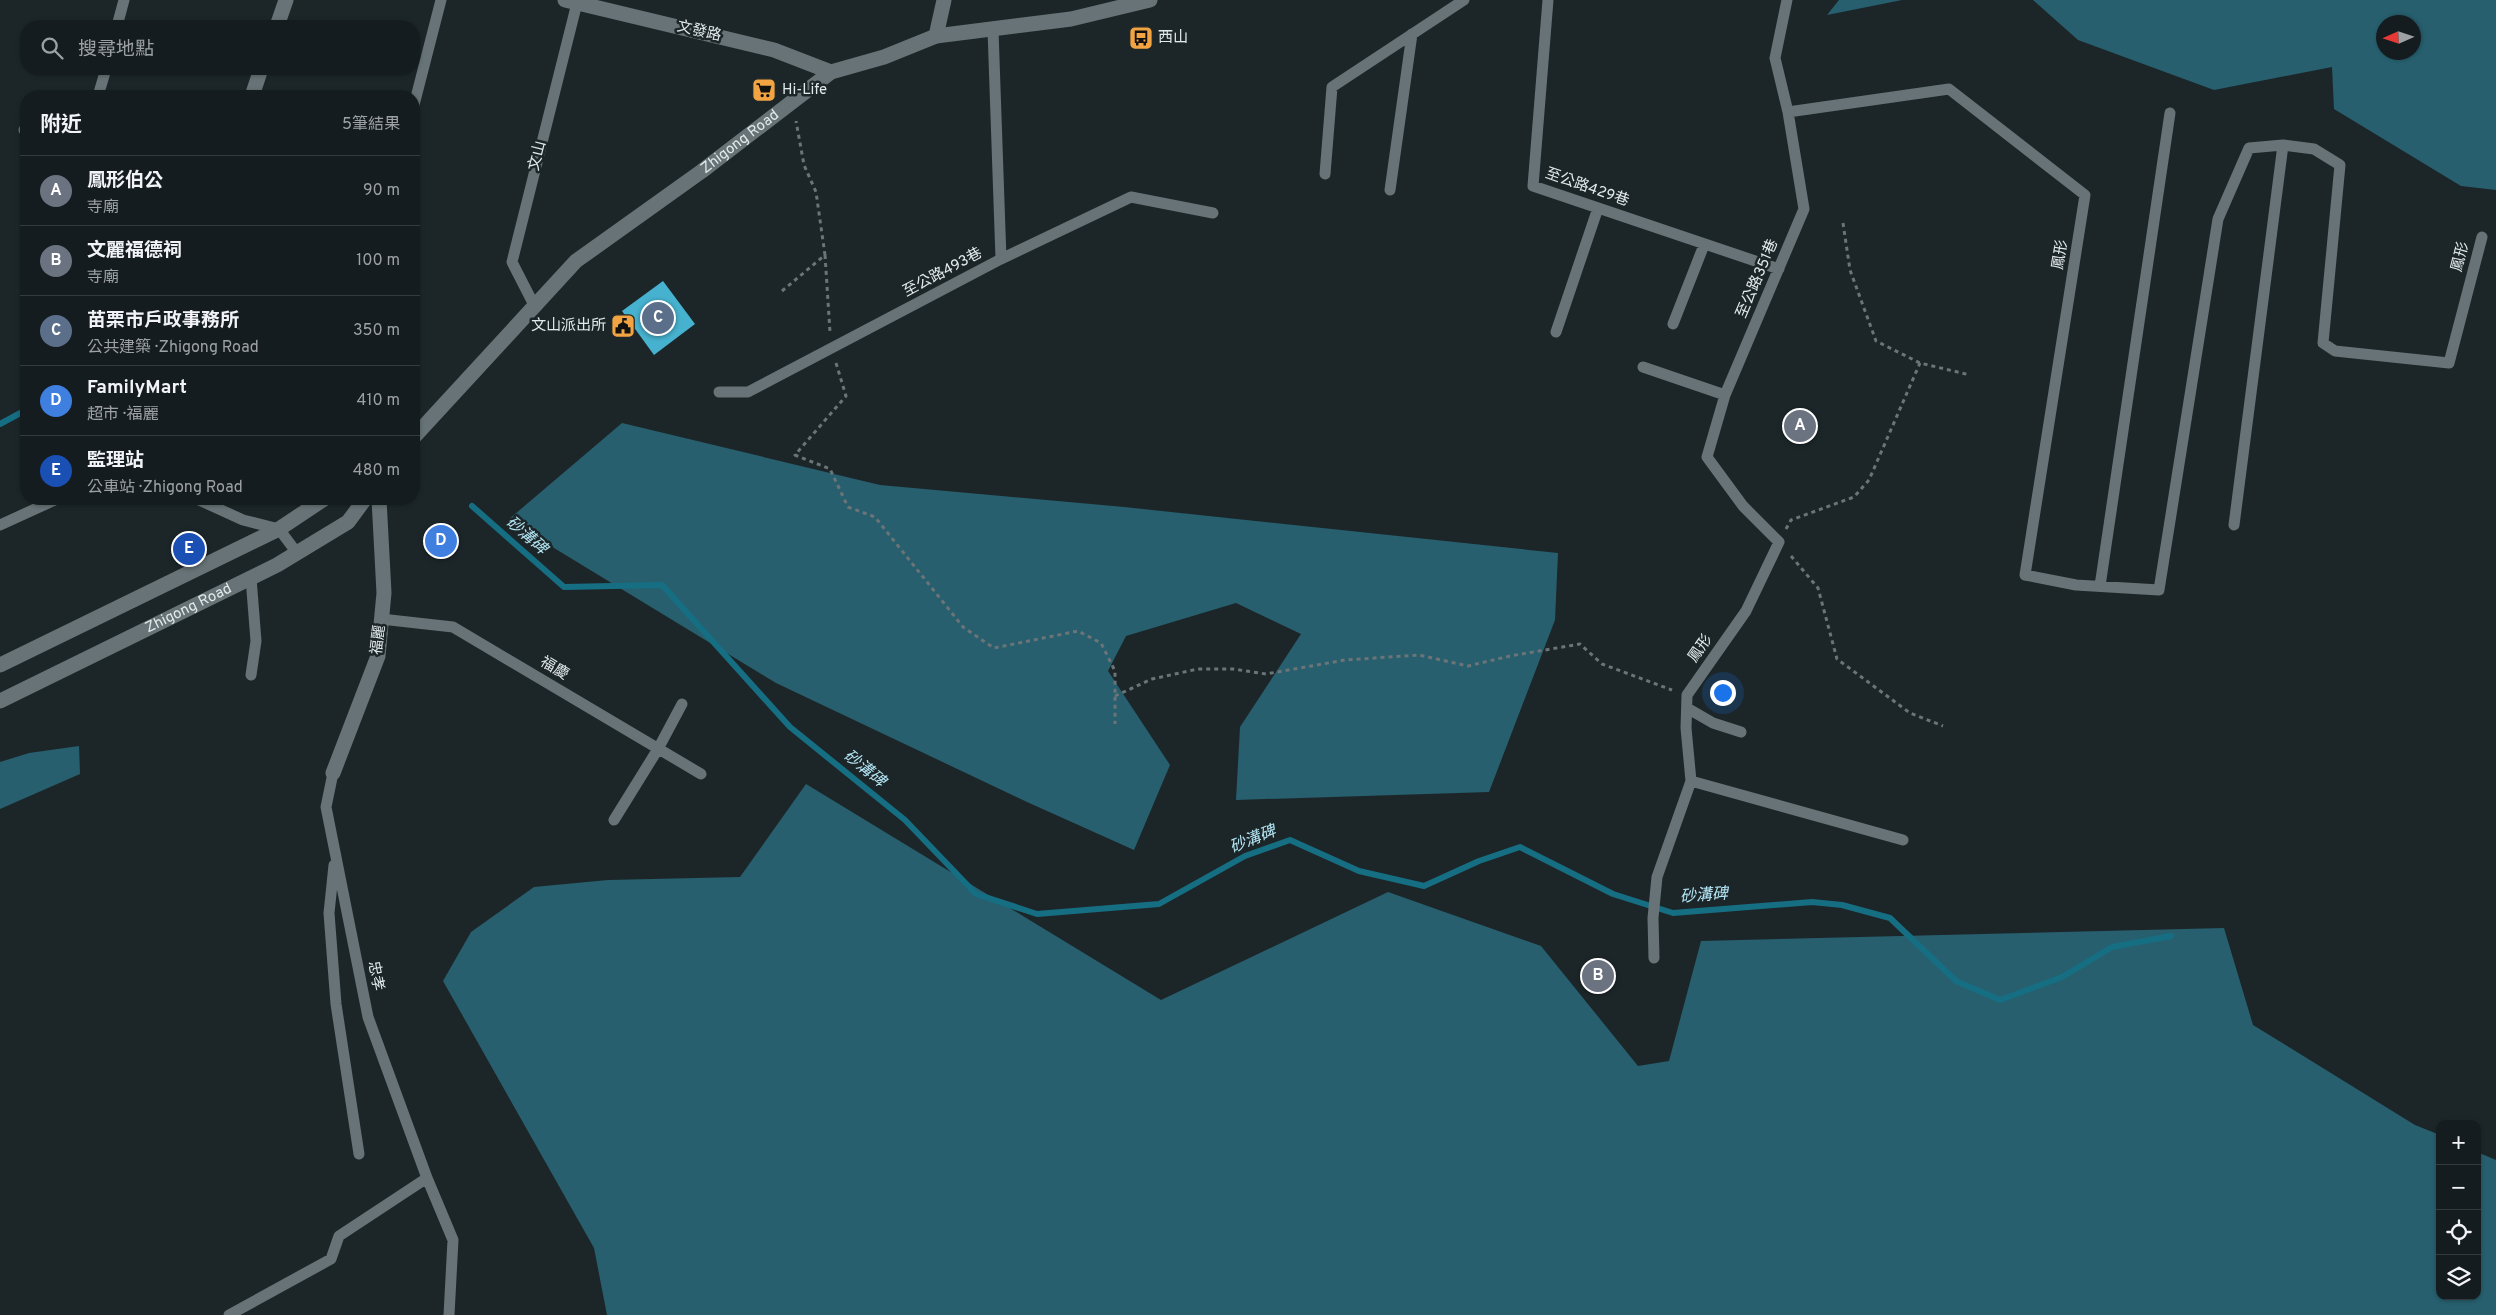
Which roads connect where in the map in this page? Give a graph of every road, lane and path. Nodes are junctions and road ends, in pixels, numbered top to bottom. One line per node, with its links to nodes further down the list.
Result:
1 (124, 0): 10 (lane)
2 (286, 0): 11 (street)
3 (441, 0): 20 (lane)
4 (944, 0): 14 (street)
5 (1150, 0): 12 (street, Zhigong Road)
6 (1464, 0): 13 (lane)
7 (1548, 0): 27 (lane, 至公路429巷)
8 (1787, 0): 22 (lane, 至公路351巷)
9 (571, 1): 15 (street, 文發路); 36 (lane, 文山)
10 (119, 20)
11 (279, 20)
12 (993, 30): 14 (street, Zhigong Road); 33 (lane, 至公路493巷)
13 (1412, 34): 25 (lane); 26 (lane)
14 (936, 36): 15 (street, Zhigong Road)
15 (831, 72): 21 (street, Zhigong Road)
16 (104, 75): 18 (lane)
17 (260, 75): 19 (street)
18 (100, 90)
19 (254, 90)
20 (418, 90)
21 (790, 103): 32 (path); 36 (street, Zhigong Road)
22 (1788, 112): 34 (lane, 至公路351巷); 57 (lane, 鳳形)
23 (2170, 113): 57 (lane)
24 (2283, 145): 30 (lane, 鳳形); 52 (lane); 57 (lane, 鳳形)
25 (1325, 174)
26 (1390, 190)
27 (1598, 208): 31 (lane, 至公路429巷); 38 (lane)
28 (1213, 213): 33 (lane)
29 (1842, 223): 40 (path)
30 (2482, 237)
31 (1704, 245): 34 (lane, 至公路429巷); 37 (lane)
32 (825, 256): 35 (path); 39 (path)
33 (1001, 259): 39 (lane, 至公路493巷)
34 (1778, 269): 44 (lane, 至公路351巷)
35 (782, 291)
36 (534, 305): 45 (street, Zhigong Road)
37 (1673, 324)
38 (1556, 332)
39 (832, 348): 43 (lane, 至公路493巷); 62 (path)
40 (1920, 363): 42 (path); 54 (path)
41 (1643, 367): 44 (lane)
42 (1970, 375)
43 (719, 392)
44 (1725, 395): 54 (lane, 至公路351巷)
45 (420, 430)
46 (44, 505): 51 (lane)
47 (210, 505): 53 (lane)
48 (315, 505): 53 (street)
49 (361, 505): 55 (street, Zhigong Road)
50 (379, 505): 58 (street, 福麗)
51 (0, 525)
52 (2234, 525)
53 (279, 529): 55 (lane); 59 (street)
54 (1779, 542): 61 (lane, 鳳形); 67 (path)
55 (297, 553): 56 (street, Zhigong Road)
56 (251, 578): 60 (lane); 63 (street, Zhigong Road)
57 (2100, 586)
58 (381, 619): 69 (lane, 福慶); 70 (street, 福麗)
59 (0, 665)
60 (251, 675)
61 (1687, 695): 62 (path); 65 (lane)
62 (1115, 696): 66 (path)
63 (0, 701)
64 (682, 704): 69 (lane)
65 (1687, 708): 68 (lane); 72 (lane)
66 (1116, 724)
67 (1943, 726)
68 (1741, 732)
69 (658, 749): 71 (lane, 福慶); 73 (lane)
70 (333, 773): 75 (lane, 忠孝)
71 (701, 774)
72 (1691, 781): 74 (lane); 76 (lane)
73 (614, 820)
74 (1903, 840)
75 (335, 855): 77 (lane); 78 (lane, 忠孝)
76 (1654, 958)
77 (358, 1154)
78 (427, 1178): 79 (lane); 80 (lane, 忠孝)
79 (229, 1315)
80 (449, 1315)

